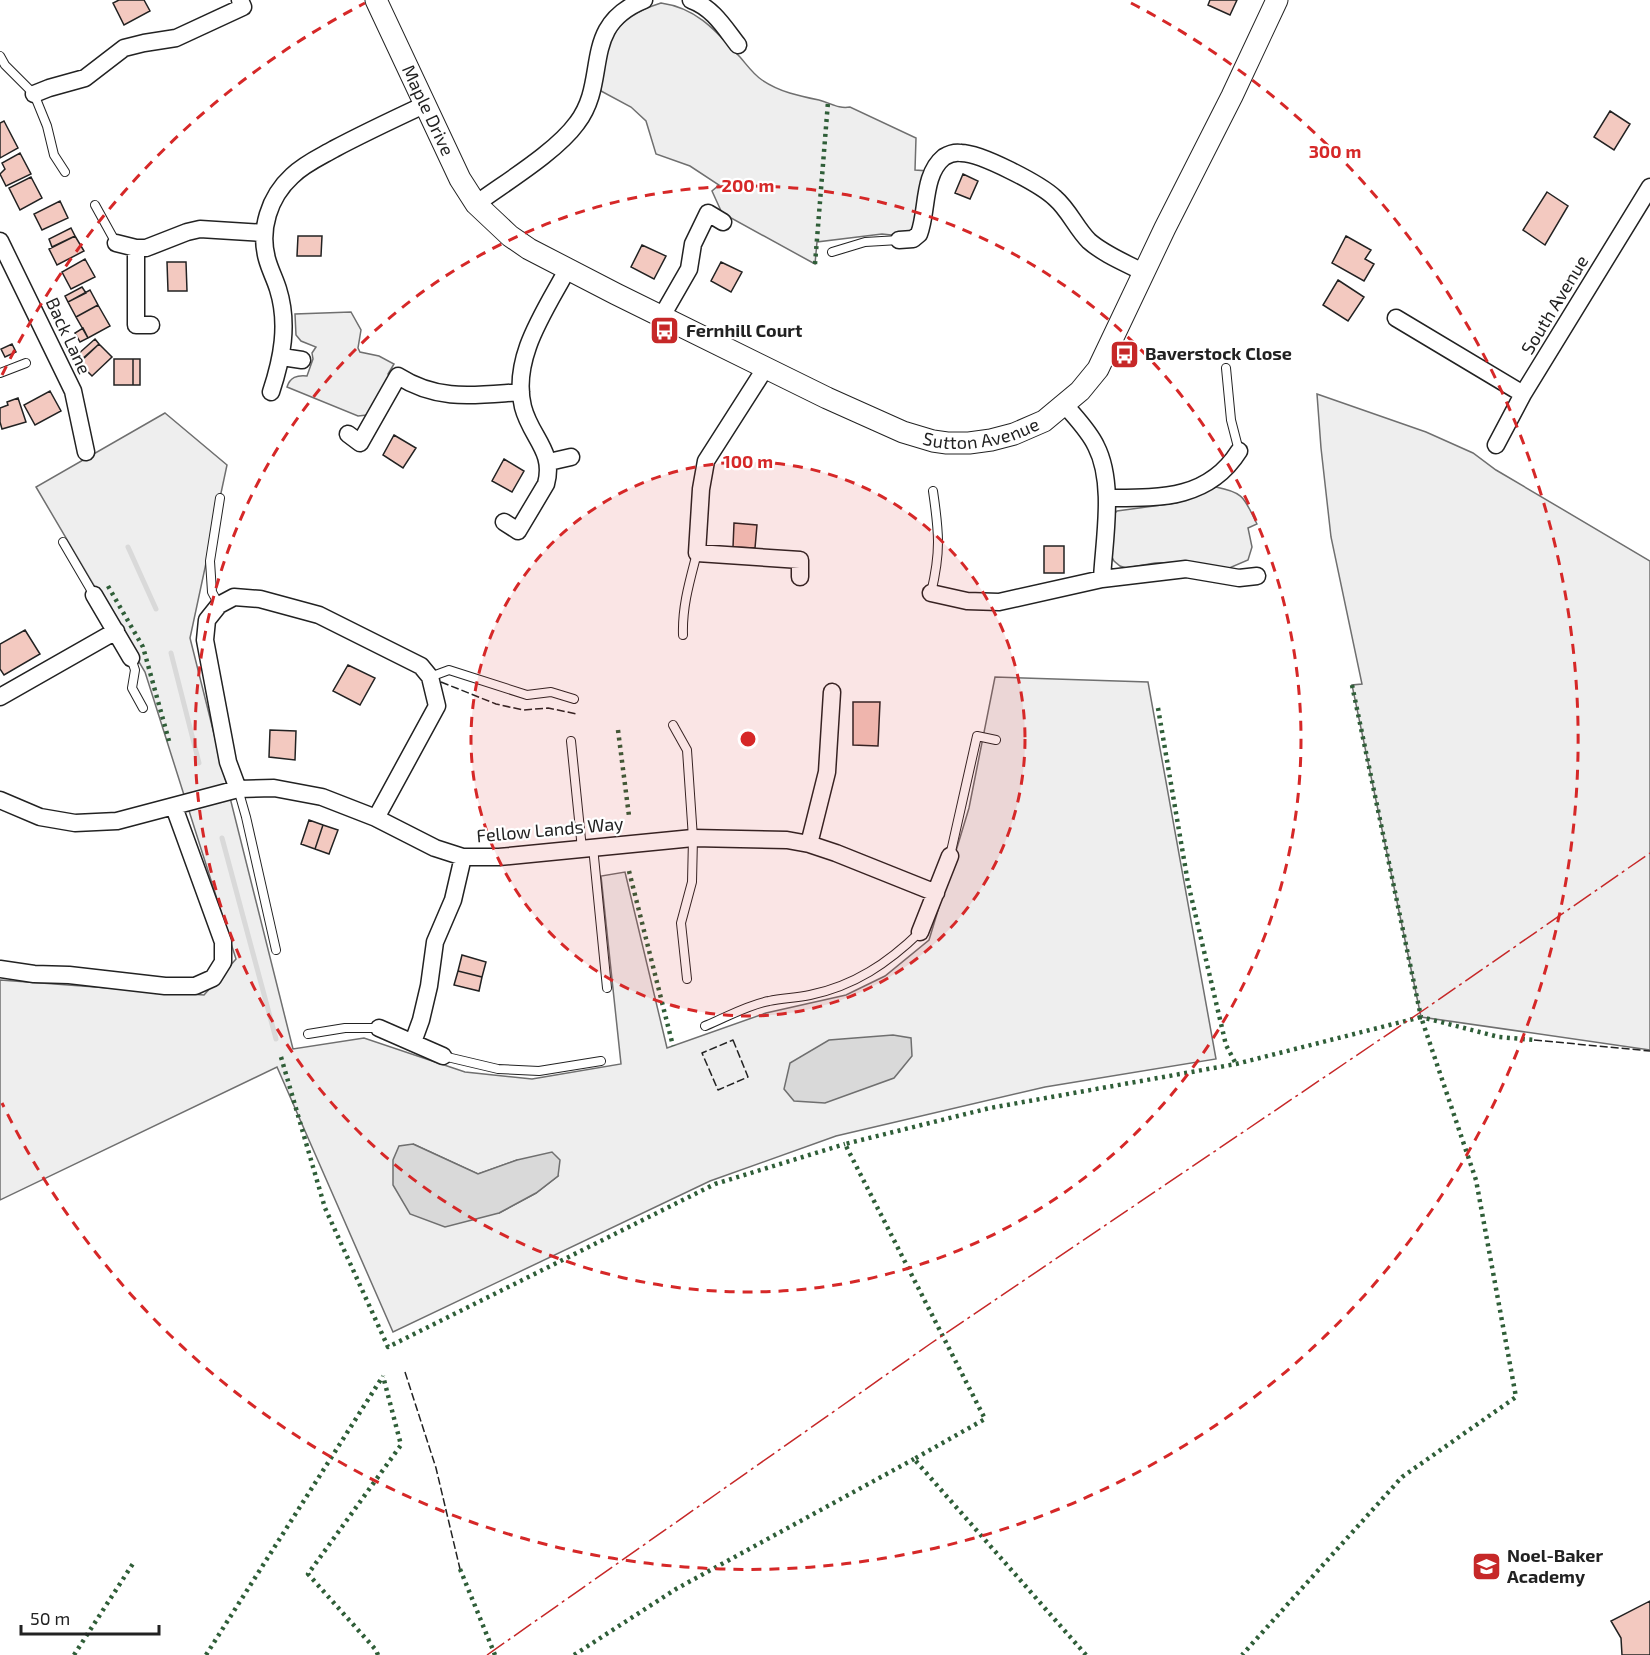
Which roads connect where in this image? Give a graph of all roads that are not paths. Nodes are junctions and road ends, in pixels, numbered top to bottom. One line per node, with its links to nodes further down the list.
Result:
1 (240, 0): 8 (street)
2 (376, 0): 9 (street, Maple Drive)
3 (644, 0): 13 (street)
4 (691, 0): 6 (street)
5 (1277, 0): 22 (street, Sutton Avenue)
6 (738, 45)
7 (0, 56): 8 (lane)
8 (34, 94): 10 (lane)
9 (424, 105): 13 (street, Maple Drive); 15 (street)
10 (65, 171)
11 (1650, 188): 34 (street, South Avenue)
12 (95, 205): 18 (lane)
13 (481, 209): 21 (street, Sutton Avenue)
14 (723, 222): 23 (street)
15 (264, 233): 19 (street); 26 (street)
16 (899, 240): 20 (lane); 22 (street)
17 (0, 241): 39 (street, Back Lane)
18 (116, 243): 19 (street)
19 (136, 248): 25 (street)
20 (832, 252)
21 (567, 270): 23 (street, Sutton Avenue); 33 (street)
22 (1144, 273): 35 (street, Sutton Avenue)
23 (662, 316): 29 (street, Sutton Avenue)
24 (1396, 318): 34 (street)
25 (152, 325)
26 (282, 357): 27 (street); 32 (street)
27 (302, 360)
28 (26, 363): 31 (lane)
29 (766, 367): 35 (street, Sutton Avenue); 47 (street)
30 (1226, 368): 38 (lane)
31 (0, 373)
32 (271, 392)
33 (521, 392): 36 (street); 41 (street)
34 (1523, 394): 37 (street, South Avenue)
35 (1065, 405): 44 (street)
36 (348, 434)
37 (1496, 445)
38 (1239, 450): 44 (street)
39 (86, 452)
40 (571, 457): 41 (street)
41 (549, 462): 45 (street)
42 (933, 491): 51 (lane)
43 (220, 498): 53 (lane)
44 (1107, 498): 50 (street)
45 (504, 522)
46 (63, 542): 52 (lane)
47 (697, 553): 49 (street); 55 (lane)
48 (1257, 576): 50 (street)
49 (800, 577)
50 (1102, 579): 51 (street)
51 (931, 593)
52 (94, 595): 54 (street)
53 (219, 605): 57 (street); 65 (street)
54 (116, 631): 56 (street); 59 (street)
55 (683, 635)
56 (131, 658): 61 (lane)
57 (430, 677): 60 (lane); 68 (street)
58 (832, 692): 70 (street)
59 (0, 697)
60 (574, 699)
61 (143, 708)
62 (673, 725): 69 (lane)
63 (996, 740): 73 (lane)
64 (571, 741): 71 (lane)
65 (238, 789): 67 (street, Fellow Lands Way); 68 (street, Fellow Lands Way); 76 (lane)
66 (0, 801): 67 (street, Fellow Lands Way)
67 (174, 807): 77 (street)
68 (376, 818): 72 (street, Fellow Lands Way)
69 (693, 838): 70 (street, Fellow Lands Way); 71 (street, Fellow Lands Way); 78 (lane)
70 (809, 844): 74 (street, Fellow Lands Way)
71 (588, 848): 72 (street, Fellow Lands Way); 79 (lane)
72 (463, 856): 83 (street)
73 (950, 856): 74 (street)
74 (936, 893): 75 (street)
75 (920, 932): 80 (lane)
76 (276, 950)
77 (0, 969)
78 (687, 979)
79 (607, 988)
80 (705, 1026)
81 (379, 1028): 82 (lane); 83 (street)
82 (308, 1034)
83 (413, 1042): 84 (street)
84 (443, 1056): 85 (lane)
85 (601, 1060)

